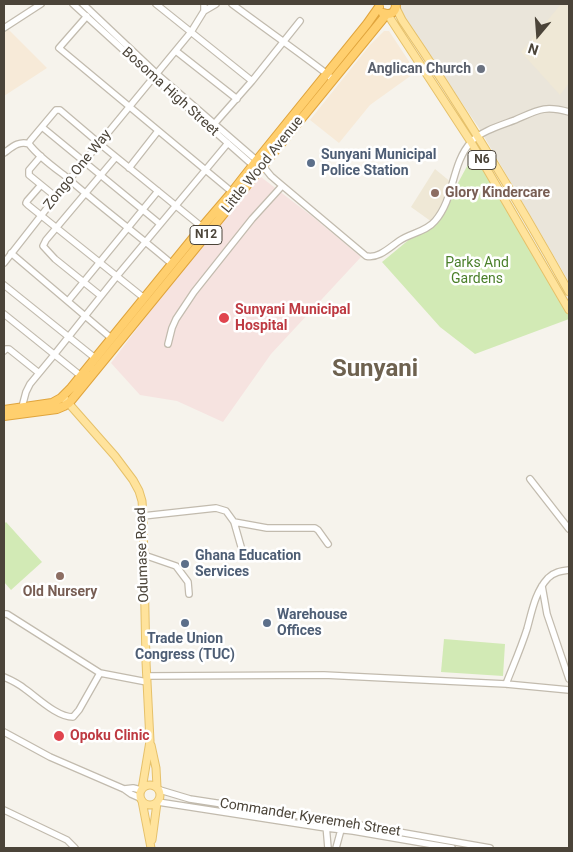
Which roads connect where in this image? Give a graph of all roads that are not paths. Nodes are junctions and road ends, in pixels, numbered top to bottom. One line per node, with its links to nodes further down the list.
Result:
1 (41, 4): 14 (street)
2 (73, 4): 12 (street, Bosoma High Street)
3 (83, 4): 18 (street, Bosoma High Street)
4 (156, 4): 15 (street)
5 (204, 4): 10 (street)
6 (216, 4): 10 (street)
7 (232, 4): 16 (street)
8 (379, 5): 11 (highway, N6); 19 (highway, Little Wood Avenue / N12)
9 (396, 5): 11 (highway, N6); 27 (main road, N6)
10 (204, 11): 15 (street, Zongo One Way)
11 (387, 15): 19 (highway, Little Wood Avenue / N12); 28 (main road, N6)
12 (87, 16): 18 (street, Bosoma High Street); 22 (street)
13 (300, 21): 16 (street)
14 (4, 28)
15 (191, 32): 17 (street, Zongo One Way); 20 (street)
16 (284, 41): 19 (street); 20 (street)
17 (176, 51): 18 (street, Zongo One Way); 21 (street)
18 (156, 76): 22 (street, Zongo One Way); 24 (street, Bosoma High Street); 29 (street, Bosoma High Street)
19 (330, 77): 36 (highway, Little Wood Avenue / N12)
20 (252, 82): 21 (street)
21 (237, 99): 24 (street)
22 (129, 107): 26 (street); 31 (street, Zongo One Way)
23 (569, 112): 27 (street, Bosoma High Street)
24 (215, 123): 36 (street, Bosoma High Street)
25 (42, 127): 30 (street); 31 (street); 35 (street)
26 (158, 131): 37 (street); 38 (street)
27 (478, 136): 28 (street, Bosoma High Street); 64 (main road, N6)
28 (471, 142): 42 (street, Bosoma High Street); 68 (main road, N6)
29 (228, 143): 36 (street, Bosoma High Street); 38 (street)
30 (29, 144): 32 (street); 33 (street)
31 (100, 144): 34 (street); 35 (street, Zongo One Way)
32 (4, 153)
33 (41, 156): 40 (street); 41 (street)
34 (116, 157): 37 (street); 39 (street)
35 (85, 162): 39 (street); 40 (street, Zongo One Way)
36 (258, 165): 42 (street, Bosoma High Street); 44 (highway, Little Wood Avenue / N12); 54 (highway, Little Wood Avenue / N12)
37 (129, 168): 43 (street)
38 (206, 170): 44 (street); 47 (street)
39 (101, 175): 45 (street); 48 (street)
40 (69, 180): 45 (street); 46 (street, Zongo One Way)
41 (41, 185): 46 (street); 49 (street)
42 (282, 186): 73 (street)
43 (158, 191): 47 (street); 48 (street)
44 (232, 192): 51 (highway, Little Wood Avenue / N12)
45 (85, 194): 52 (street); 53 (street)
46 (56, 197): 49 (street, Zongo One Way)
47 (176, 205): 50 (street); 51 (street)
48 (143, 210): 50 (street); 53 (street)
49 (42, 215): 52 (street); 57 (street, Zongo One Way)
50 (160, 224): 55 (street)
51 (202, 226): 54 (highway, Little Wood Avenue / N12)
52 (57, 228): 59 (street); 62 (street)
53 (128, 228): 55 (street); 59 (street)
54 (198, 238): 56 (highway, Little Wood Avenue / N12)
55 (146, 241): 60 (street); 61 (street)
56 (188, 251): 60 (highway, Little Wood Avenue / N12); 79 (highway, Little Wood Avenue / N12)
57 (11, 253): 58 (street, Zongo One Way); 67 (street)
58 (4, 262)
59 (100, 263): 61 (street); 62 (street)
60 (172, 264): 66 (highway, Little Wood Avenue / N12)
61 (117, 276): 65 (street); 66 (street)
62 (84, 282): 65 (street); 67 (street)
63 (4, 285): 71 (street)
64 (569, 292)
65 (101, 296): 70 (street)
66 (144, 298): 72 (highway, Little Wood Avenue / N12)
67 (68, 301): 70 (street)
68 (569, 310)
69 (4, 314): 75 (street)
70 (85, 316): 71 (street); 72 (street)
71 (69, 336): 75 (street); 76 (street)
72 (111, 338): 76 (highway, Little Wood Avenue / N12)
73 (168, 344)
74 (4, 352): 77 (street)
75 (54, 355): 77 (street); 78 (street)
76 (95, 358): 78 (highway, Little Wood Avenue / N12)
77 (39, 373): 80 (street)
78 (80, 376): 79 (highway, Little Wood Avenue / N12)
79 (66, 400): 80 (highway); 82 (highway); 84 (main road, Odumase Road)
80 (22, 407): 81 (highway)
81 (4, 410)
82 (4, 416)
83 (530, 479): 86 (street)
84 (143, 516): 85 (street); 89 (main road, Odumase Road)
85 (234, 522): 87 (street); 88 (street)
86 (569, 529)
87 (328, 544)
88 (242, 550)
89 (144, 555): 92 (street); 96 (main road, Odumase Road)
90 (569, 570): 91 (street)
91 (542, 586): 97 (street); 98 (street)
92 (189, 594)
93 (4, 614): 94 (street)
94 (100, 673): 95 (street); 96 (street)
95 (4, 677)
96 (147, 679): 98 (street); 101 (main road, Odumase Road)
97 (569, 679)
98 (506, 684): 99 (street)
99 (569, 690)
100 (4, 732): 103 (street)
101 (150, 741): 102 (main road, Odumase Road); 103 (main road, Odumase Road)
102 (159, 789): 103 (main road); 104 (main road); 106 (street, Commander Kyeremeh Street)
103 (141, 794): 104 (main road); 111 (main road, Odumase Road)
104 (158, 802): 108 (street, Commander Kyeremeh Street); 111 (main road, Odumase Road)
105 (4, 810): 110 (street)
106 (327, 820): 107 (street, Commander Kyeremeh Street); 108 (street)
107 (342, 822): 109 (street); 115 (street, Commander Kyeremeh Street)
108 (326, 828): 109 (street, Commander Kyeremeh Street); 112 (street)
109 (341, 830): 113 (street); 114 (street, Commander Kyeremeh Street)
110 (75, 848)
111 (151, 848)
112 (328, 848)
113 (336, 848)
114 (452, 848)
115 (490, 848)

